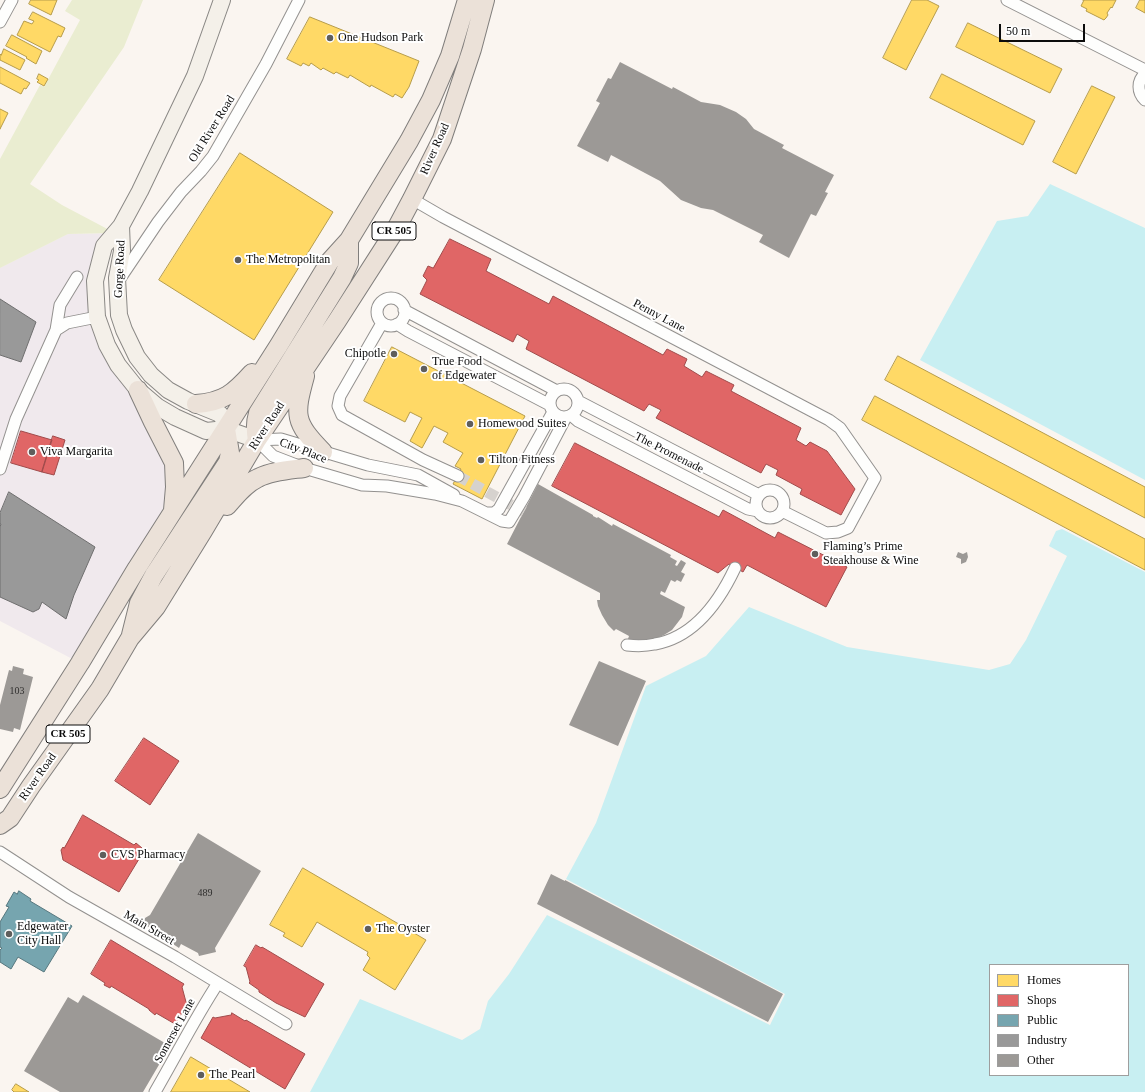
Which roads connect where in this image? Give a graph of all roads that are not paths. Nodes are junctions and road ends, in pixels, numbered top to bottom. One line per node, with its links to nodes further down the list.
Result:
1 (12, 0): 7 (street)
2 (222, 0): 12 (main road, Gorge Road)
3 (299, 0): 15 (street, Old River Road)
4 (467, 0): 13 (main road, River Road / CR 505)
5 (485, 0): 11 (main road, River Road / CR 505)
6 (1007, 0): 8 (street)
7 (0, 22)
8 (1145, 70)
9 (1145, 74): 10 (street)
10 (1145, 100)
11 (412, 199): 22 (main road, River Road / CR 505); 38 (street, Penny Lane)
12 (121, 226): 15 (main road, Gorge Road); 17 (main road, Gorge Road)
13 (349, 240): 21 (main road, River Road / CR 505); 30 (main road)
14 (76, 277): 20 (street)
15 (117, 282): 26 (main road, Gorge Road)
16 (404, 310): 18 (street); 19 (street); 24 (street)
17 (97, 317): 20 (street); 23 (main road, Gorge Road)
18 (382, 323): 19 (street); 34 (street)
19 (398, 324): 27 (street)
20 (56, 330): 33 (street)
21 (279, 345): 26 (main road); 29 (main road, River Road / CR 505)
22 (309, 362): 30 (main road, River Road / CR 505); 31 (main road)
23 (138, 390): 29 (main road, Gorge Road); 39 (main road)
24 (557, 391): 25 (street); 27 (street)
25 (578, 401): 28 (street); 35 (street, The Promenade)
26 (196, 404): 29 (main road, Gorge Road)
27 (552, 408): 28 (street); 40 (street)
28 (568, 416): 37 (street, The Promenade); 40 (street, City Place)
29 (226, 429): 30 (main road, Gorge Road); 39 (main road, River Road / CR 505); 43 (main road)
30 (257, 440): 31 (street, City Place); 32 (street, City Place); 41 (main road, River Road / CR 505)
31 (323, 452): 36 (street, City Place)
32 (304, 468): 36 (street, City Place); 41 (main road)
33 (0, 469)
34 (458, 476)
35 (759, 495): 37 (street); 38 (street)
36 (462, 501): 40 (street, City Place)
37 (758, 511): 38 (street)
38 (782, 511)
39 (173, 512): 45 (main road, River Road / CR 505)
40 (487, 513)
41 (203, 531): 43 (main road, River Road / CR 505)
42 (736, 568): 44 (street)
43 (130, 638): 46 (main road, River Road / CR 505)
44 (627, 645)
45 (0, 789)
46 (0, 825)
47 (0, 852): 48 (street, Main Street)
48 (218, 983): 49 (street, Main Street); 50 (street, Somerset Lane)
49 (286, 1024)
50 (155, 1092)

